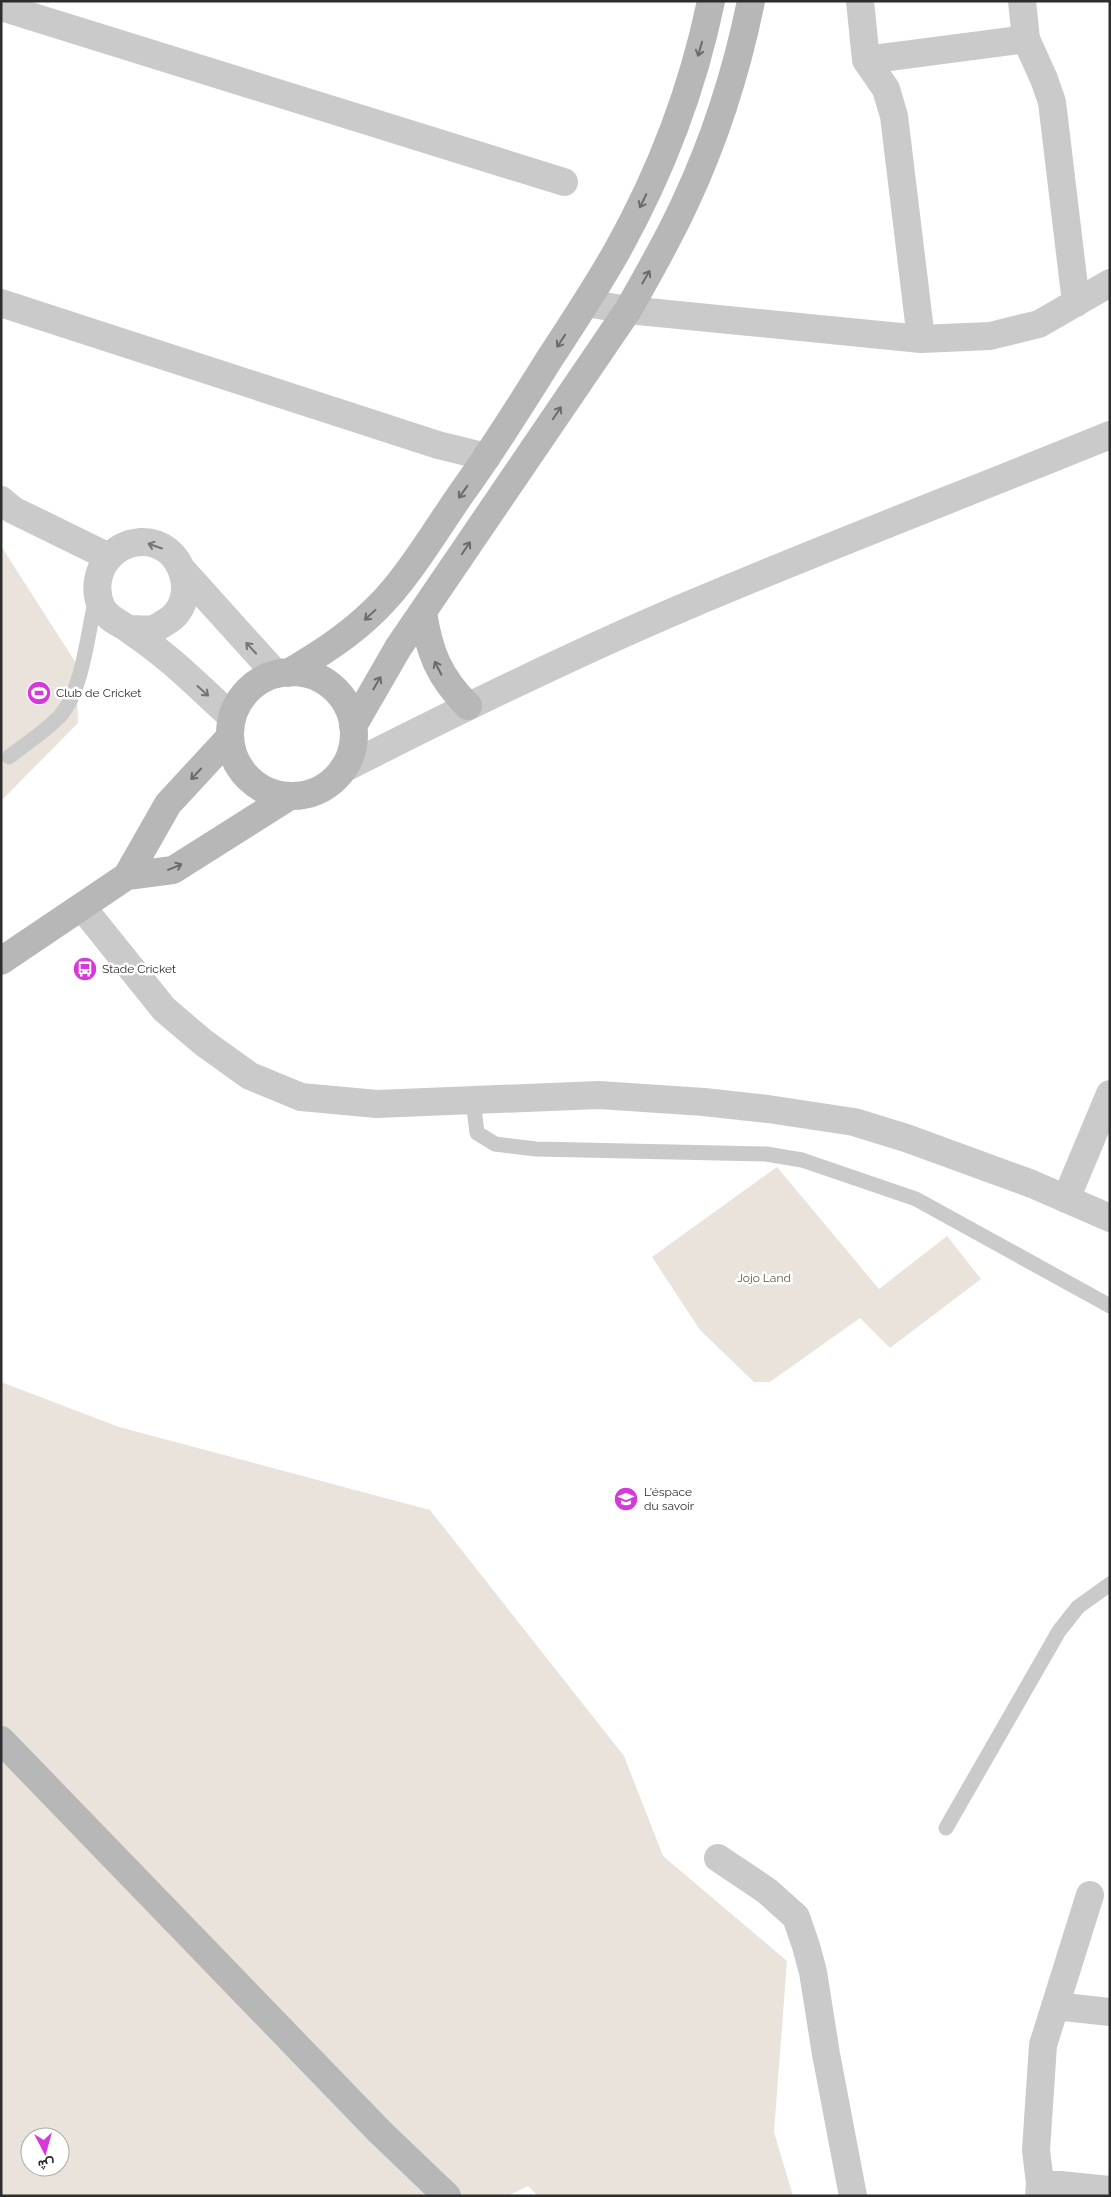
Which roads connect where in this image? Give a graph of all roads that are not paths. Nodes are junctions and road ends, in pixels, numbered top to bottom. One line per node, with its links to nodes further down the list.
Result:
1 (711, 1): 11 (main road, one-way to 11)
2 (751, 1): 13 (main road, one-way to 2)
3 (860, 1): 7 (street)
4 (1022, 1): 6 (street)
5 (1, 7): 8 (street)
6 (1026, 40): 7 (street); 12 (street)
7 (866, 60): 14 (street)
8 (564, 182)
9 (1110, 283): 12 (street)
10 (1, 303): 16 (street)
11 (586, 303): 13 (street); 16 (main road, one-way to 16)
12 (1076, 303): 14 (street)
13 (628, 310): 14 (street); 21 (main road, one-way to 13)
14 (921, 339)
15 (1110, 435): 24 (street)
16 (487, 457): 23 (main road, one-way to 23)
17 (1, 500): 18 (street)
18 (108, 557): 19 (street, one-way to 18); 20 (street)
19 (184, 572): 22 (street); 23 (street, one-way to 19)
20 (97, 591): 22 (street); 27 (lane)
21 (424, 612): 24 (main road, one-way to 21); 25 (main road, one-way to 21)
22 (130, 629): 26 (street, one-way to 26)
23 (282, 674): 25 (main road); 26 (main road)
24 (468, 706): 28 (street)
25 (354, 726): 28 (main road)
26 (231, 728): 29 (main road); 30 (main road, one-way to 30)
27 (8, 757)
28 (343, 769): 29 (main road)
29 (290, 796): 30 (main road, one-way to 29)
30 (127, 876): 31 (main road)
31 (82, 907): 32 (main road); 34 (street)
32 (1, 961)
33 (1110, 1094): 35 (street)
34 (473, 1100): 35 (street); 37 (lane)
35 (1066, 1199): 36 (street)
36 (1110, 1218)
37 (1110, 1306)
38 (1110, 1584): 40 (lane)
39 (1, 1740): 47 (main road)
40 (946, 1828)
41 (718, 1858): 48 (street)
42 (1090, 1895): 43 (street)
43 (1055, 2006): 44 (street); 45 (street)
44 (1110, 2012)
45 (1040, 2189): 46 (street)
46 (1110, 2190)
47 (446, 2196)
48 (853, 2196)

